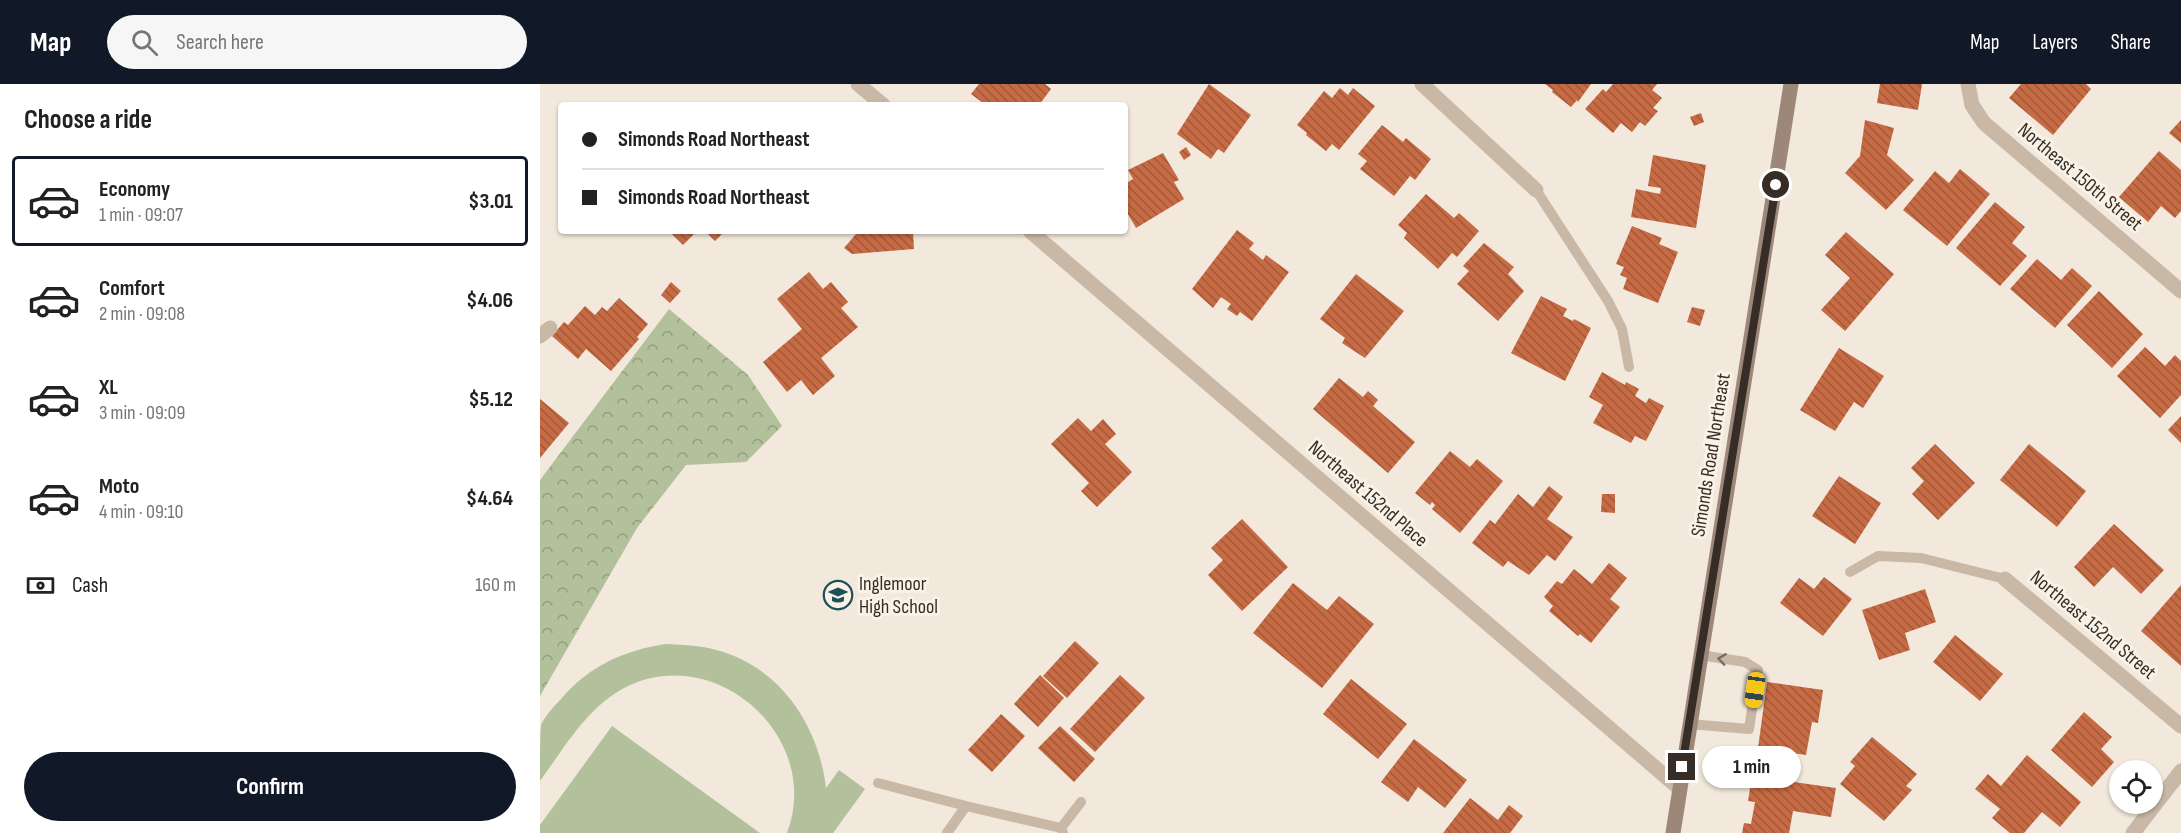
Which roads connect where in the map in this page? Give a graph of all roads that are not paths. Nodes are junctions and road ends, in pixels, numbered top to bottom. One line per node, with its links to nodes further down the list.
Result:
1 (858, 84): 5 (street)
2 (1422, 84): 6 (street)
3 (1791, 84): 12 (main road, Simonds Road Northeast)
4 (1968, 84): 8 (street, Northeast 150th Street)
5 (879, 102)
6 (1536, 190): 9 (lane)
7 (1033, 234): 17 (street, Northeast 152nd Place)
8 (2181, 291)
9 (1629, 367)
10 (1850, 572): 11 (lane)
11 (2005, 579): 14 (street, Northeast 152nd Street)
12 (1700, 656): 13 (main road, Simonds Road Northeast); 13 (lane, one-way to 12)
13 (1689, 724): 17 (main road, Simonds Road Northeast)
14 (2181, 726)
15 (2181, 771): 23 (street)
16 (878, 783): 19 (lane)
17 (1679, 788): 22 (main road, Simonds Road Northeast)
18 (1082, 802): 20 (lane)
19 (966, 806): 20 (lane); 21 (lane)
20 (1062, 830)
21 (947, 833)
22 (1673, 833)
23 (2133, 833)

